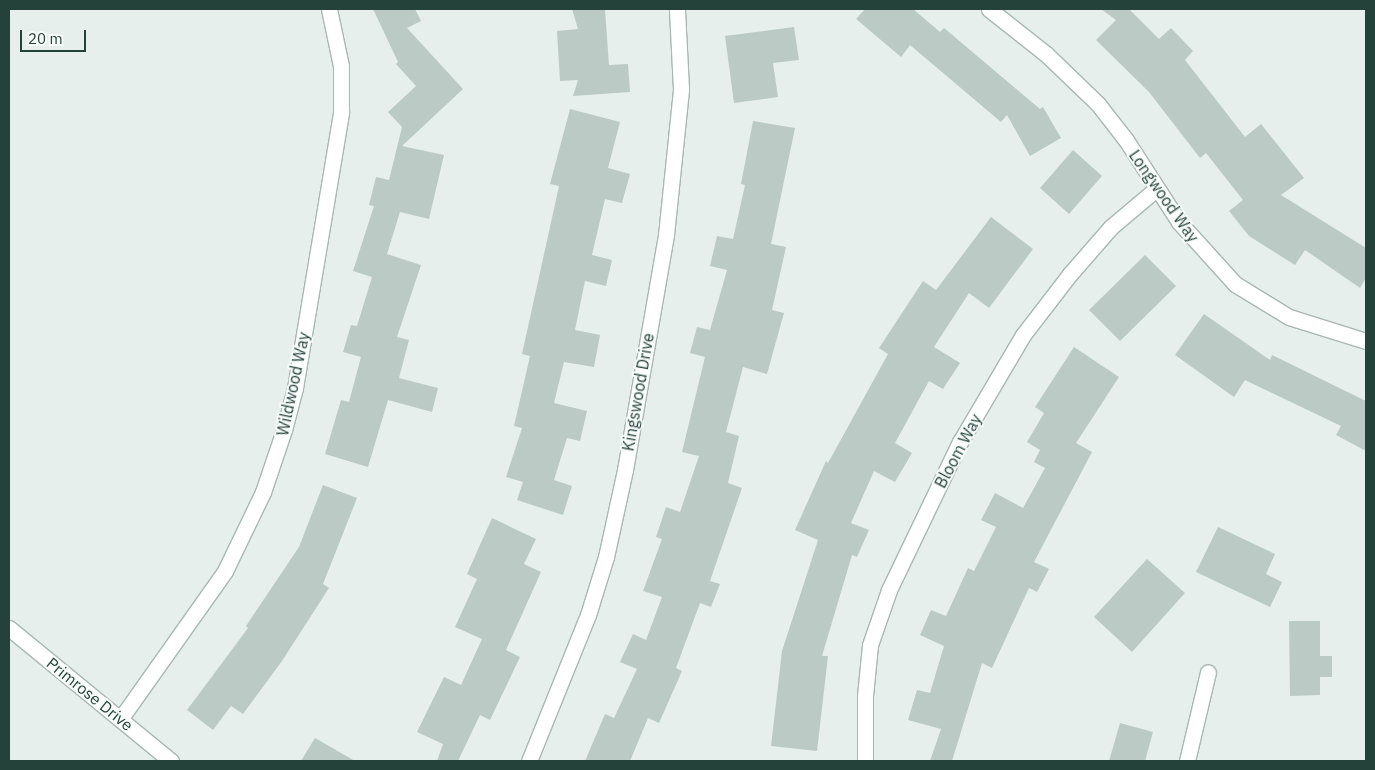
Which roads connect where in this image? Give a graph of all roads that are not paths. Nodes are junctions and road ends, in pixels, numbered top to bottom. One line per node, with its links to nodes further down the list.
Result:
1 (329, 9): 8 (street, Wildwood Way)
2 (677, 9): 10 (street, Kingswood Drive)
3 (989, 9): 4 (street, Longwood Way)
4 (1156, 190): 5 (street, Longwood Way); 11 (street, Bloom Way)
5 (1366, 340)
6 (9, 628): 8 (street, Primrose Drive)
7 (1208, 672): 12 (street)
8 (121, 718): 9 (street, Primrose Drive)
9 (171, 761)
10 (529, 761)
11 (864, 761)
12 (1186, 761)

